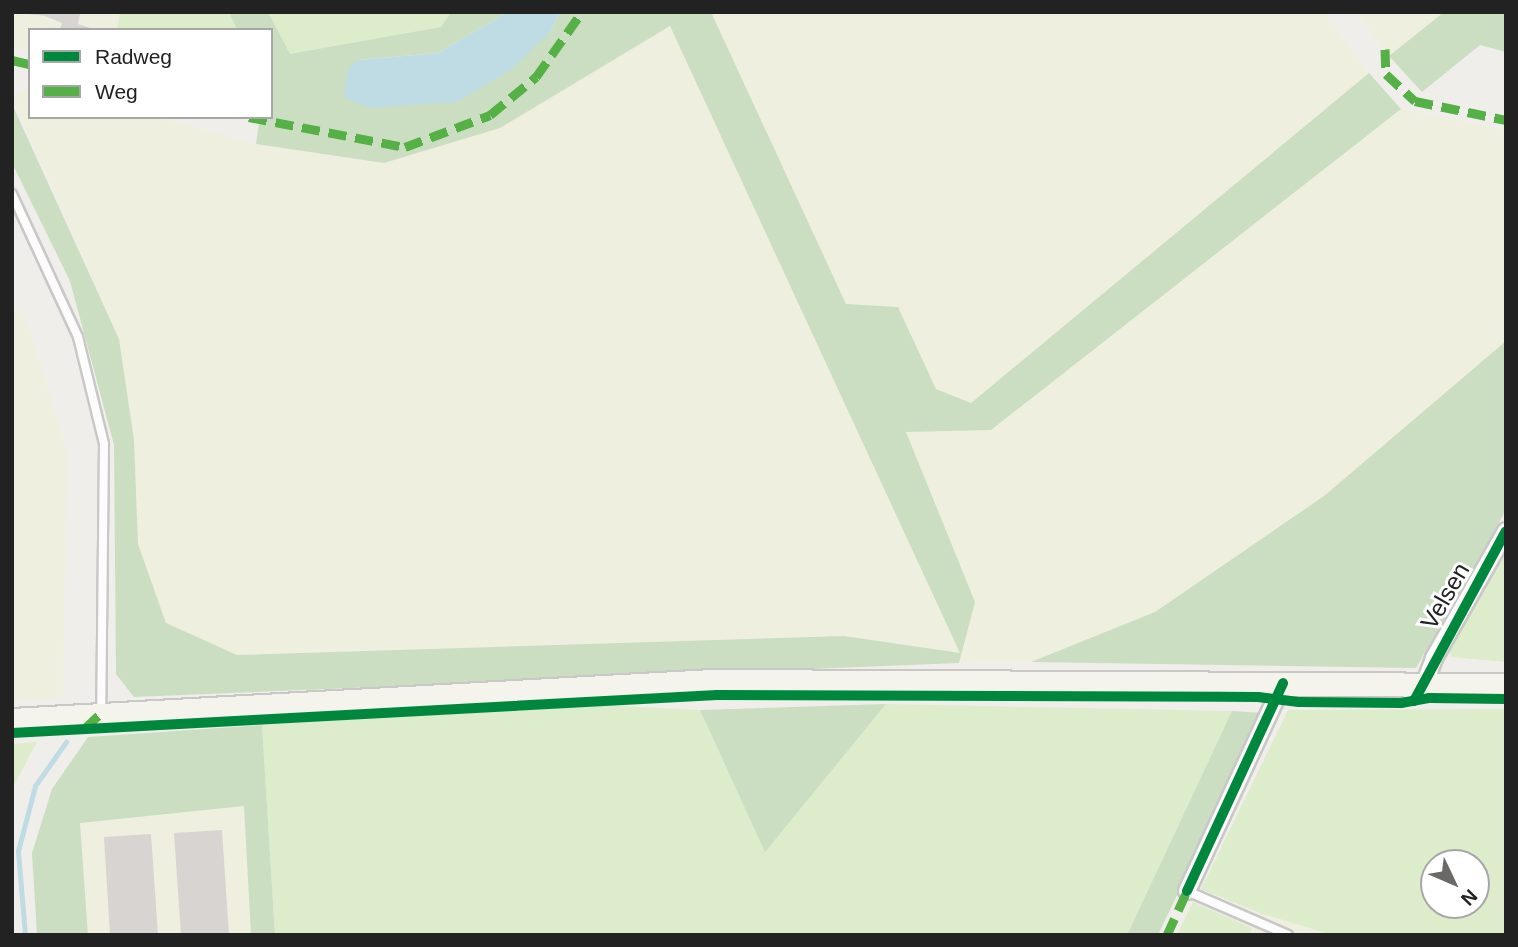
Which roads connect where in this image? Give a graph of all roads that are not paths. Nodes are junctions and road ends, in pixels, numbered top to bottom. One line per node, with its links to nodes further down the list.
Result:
1 (12, 194): 6 (lane)
2 (1506, 531): 4 (street, Velsen)
3 (1283, 683): 4 (main road); 6 (main road); 8 (street)
4 (1425, 683): 5 (main road)
5 (1506, 685)
6 (102, 713): 7 (main road)
7 (12, 720)
8 (1187, 891): 9 (lane)
9 (1288, 935)

